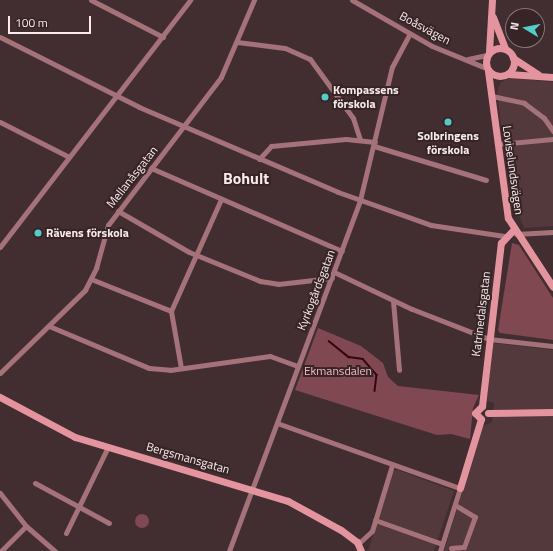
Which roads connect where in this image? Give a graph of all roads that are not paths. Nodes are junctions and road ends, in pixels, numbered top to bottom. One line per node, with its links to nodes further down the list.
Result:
1 (90, 0): 9 (street)
2 (190, 0): 9 (street)
3 (254, 0): 10 (street, Mellanåsgatan)
4 (352, 0): 7 (street, Boåsvägen)
5 (492, 0): 6 (street)
6 (492, 8): 11 (street); 12 (street, Loviselundsvägen)
7 (410, 33): 14 (street, Boåsvägen); 26 (street, Kyrkogårdsgatan)
8 (0, 37): 20 (street)
9 (163, 37): 20 (street)
10 (238, 42): 22 (street, Mellanåsgatan); 24 (street)
11 (504, 49): 12 (street); 13 (street)
12 (488, 54): 14 (street); 15 (street, Loviselundsvägen)
13 (513, 58): 16 (street); 17 (street)
14 (467, 59): 15 (street, Boåsvägen)
15 (487, 70): 16 (street); 19 (street, Loviselundsvägen)
16 (505, 75): 17 (street); 19 (street)
17 (540, 75): 18 (street)
18 (553, 76)
19 (492, 94): 23 (street); 27 (street, Loviselundsvägen)
20 (116, 96): 22 (street); 28 (street)
21 (0, 122): 28 (street)
22 (184, 126): 29 (street); 30 (street, Mellanåsgatan)
23 (553, 131)
24 (360, 139): 26 (street); 29 (street)
25 (553, 139): 27 (street)
26 (374, 144): 31 (street); 33 (street, Kyrkogårdsgatan)
27 (498, 144): 35 (street, Loviselundsvägen)
28 (69, 157): 38 (street)
29 (259, 158): 33 (street)
30 (151, 168): 32 (street); 34 (street, Mellanåsgatan)
31 (486, 180)
32 (221, 199): 39 (street); 40 (street)
33 (360, 200): 37 (street); 39 (street, Kyrkogårdsgatan)
34 (118, 210): 40 (street); 43 (street, Mellanåsgatan)
35 (515, 232): 36 (street); 37 (street); 44 (street, Loviselundsvägen)
36 (553, 232)
37 (504, 236): 48 (street, Katrinedalsgatan)
38 (0, 247)
39 (342, 251): 41 (street, Kyrkogårdsgatan)
40 (198, 256): 42 (street); 46 (street)
41 (334, 272): 42 (street, Kyrkogårdsgatan); 45 (street)
42 (332, 278): 50 (street, Kyrkogårdsgatan)
43 (91, 279): 46 (street); 47 (street, Mellanåsgatan)
44 (553, 287)
45 (393, 301): 48 (street); 52 (street)
46 (171, 311): 51 (street)
47 (49, 326): 51 (street); 53 (street, Mellanåsgatan)
48 (489, 339): 49 (street); 55 (street, Katrinedalsgatan)
49 (553, 346)
50 (298, 366): 51 (street); 59 (street, Kyrkogårdsgatan)
51 (181, 368)
52 (399, 370)
53 (0, 373)
54 (0, 397): 60 (street, Bergsmansgatan)
55 (482, 406): 57 (street); 58 (street, Katrinedalsgatan)
56 (553, 412): 57 (street)
57 (488, 414): 58 (street)
58 (481, 419): 64 (street)
59 (277, 423): 61 (street); 63 (street, Kyrkogårdsgatan)
60 (108, 447): 63 (street, Bergsmansgatan); 67 (street)
61 (392, 464): 64 (street); 68 (street)
62 (35, 483): 67 (street)
63 (252, 488): 72 (street, Bergsmansgatan); 77 (street, Kyrkogårdsgatan)
64 (460, 488): 66 (street)
65 (0, 493): 70 (street)
66 (455, 504): 73 (street); 74 (street)
67 (78, 509): 69 (street); 71 (street)
68 (375, 520): 72 (street); 73 (street)
69 (109, 523)
70 (26, 526): 75 (street); 76 (street)
71 (66, 533)
72 (358, 544): 78 (street)
73 (442, 544): 79 (street)
74 (452, 548)
75 (1, 551)
76 (55, 551)
77 (229, 551)
78 (361, 551)
79 (440, 551)

